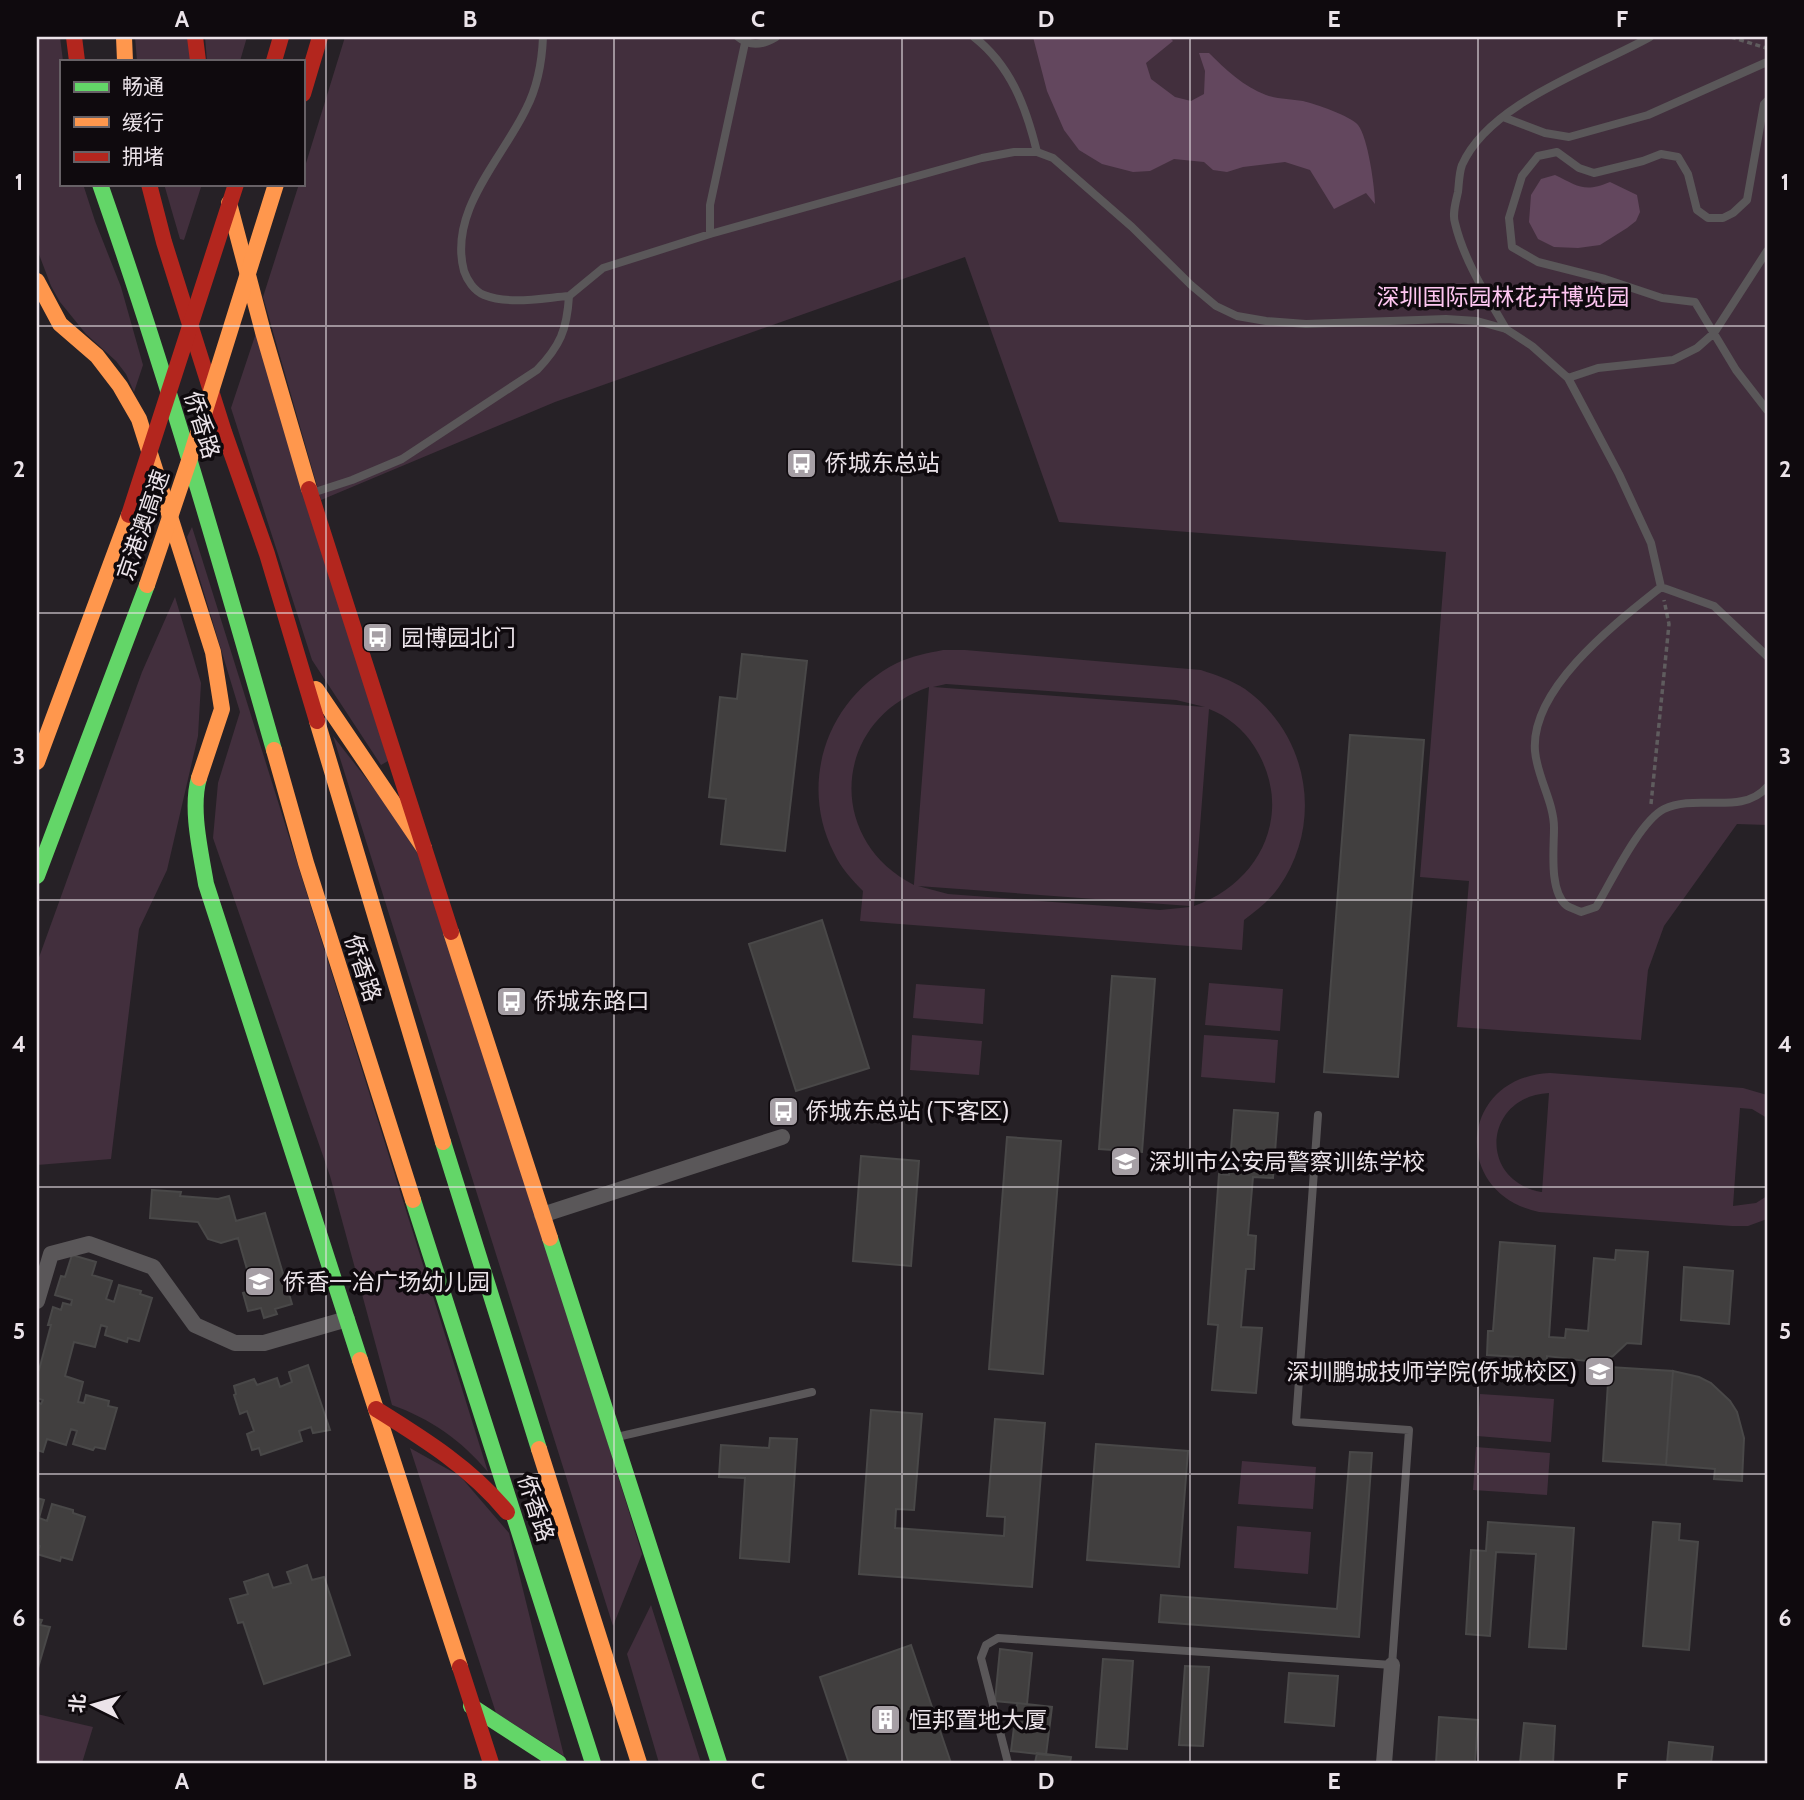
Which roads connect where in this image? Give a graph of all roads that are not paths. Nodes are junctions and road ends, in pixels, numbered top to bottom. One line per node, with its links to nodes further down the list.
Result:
1 (74, 37): 11 (main road)
2 (124, 37): 12 (main road)
3 (195, 37): 13 (main road)
4 (281, 37): 14 (main road)
5 (320, 37): 16 (main road)
6 (543, 37): 28 (lane)
7 (776, 37): 10 (lane)
8 (974, 37): 19 (lane)
9 (1650, 37): 18 (lane)
10 (742, 40): 25 (lane)
11 (77, 60)
12 (125, 60)
13 (198, 60)
14 (274, 60)
15 (1767, 62): 18 (lane)
16 (304, 91)
17 (1767, 101): 30 (lane)
18 (1503, 117): 29 (lane)
19 (1037, 152): 25 (lane); 29 (lane)
20 (101, 186): 49 (main road, 侨香路)
21 (150, 186): 36 (main road, 侨香路)
22 (225, 186): 33 (main road)
23 (235, 186): 37 (main road, 京港澳高速, bridge)
24 (275, 186): 40 (main road, 京港澳高速, bridge)
25 (710, 234): 28 (lane)
26 (1767, 251): 30 (lane)
27 (37, 281): 45 (main road)
28 (569, 296): 33 (lane)
29 (1506, 330): 31 (lane)
30 (1714, 333): 31 (lane); 32 (lane)
31 (1568, 378): 34 (lane)
32 (1767, 410)
33 (310, 493): 39 (main road)
34 (1661, 587): 35 (lane); 38 (lane)
35 (1767, 656)
36 (302, 668): 39 (main road); 55 (main road, 侨香路)
37 (37, 762)
38 (1767, 787)
39 (424, 848): 43 (main road)
40 (37, 876)
41 (1318, 1115): 50 (lane)
42 (782, 1137): 43 (street)
43 (542, 1215): 48 (main road)
44 (37, 1301): 45 (street)
45 (347, 1319): 47 (main road)
46 (812, 1392): 48 (lane)
47 (376, 1409): 49 (main road); 51 (main road)
48 (614, 1438): 56 (main road)
49 (518, 1527): 54 (main road, 侨香路)
50 (1392, 1665): 57 (lane); 58 (street)
51 (471, 1706): 52 (main road); 53 (main road)
52 (491, 1763)
53 (559, 1763)
54 (593, 1763)
55 (639, 1763)
56 (719, 1763)
57 (1008, 1763)
58 (1384, 1763)

